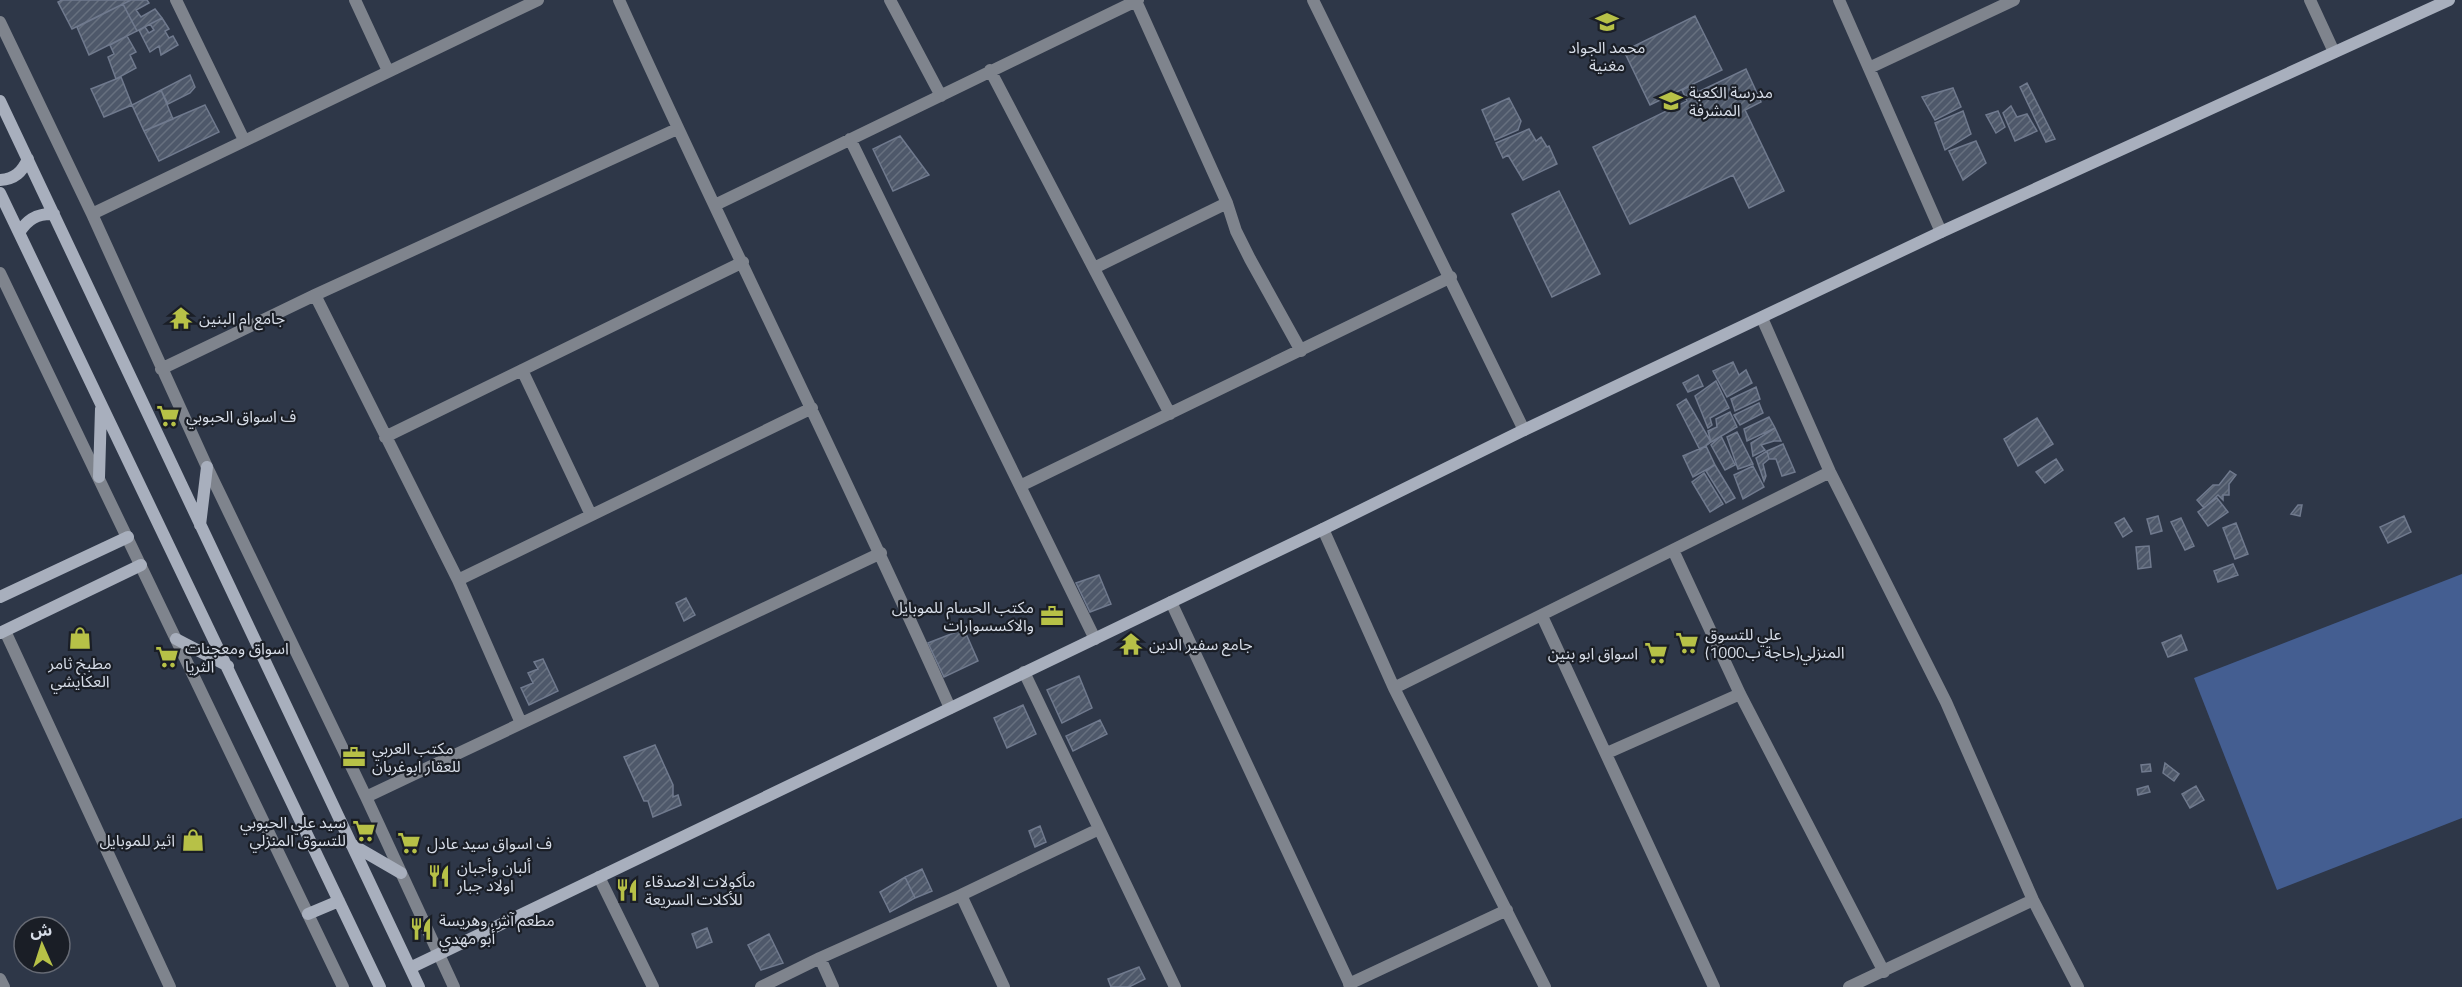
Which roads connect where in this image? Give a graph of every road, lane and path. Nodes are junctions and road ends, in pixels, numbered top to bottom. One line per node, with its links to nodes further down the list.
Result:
1 (176, 0): 21 (street)
2 (355, 0): 16 (street)
3 (619, 0): 19 (street)
4 (890, 0): 17 (street)
5 (1313, 0): 34 (street)
6 (1839, 0): 14 (street)
7 (2014, 0): 14 (street)
8 (2310, 0): 13 (street)
9 (2449, 0): 13 (street)
10 (534, 1): 16 (street)
11 (1137, 1): 15 (street); 25 (street)
12 (0, 22): 28 (street)
13 (2334, 52): 29 (street)
14 (1869, 68): 29 (street)
15 (990, 70): 17 (street); 32 (street)
16 (388, 71): 21 (street)
17 (941, 96): 20 (street)
18 (0, 101): 22 (street)
19 (677, 129): 26 (street); 35 (street)
20 (850, 139): 26 (street); 48 (street)
21 (244, 140): 28 (street)
22 (28, 159): 23 (street); 27 (street)
23 (0, 180)
24 (0, 193): 30 (street)
25 (1227, 203): 32 (street); 37 (street)
26 (715, 205): 31 (street)
27 (54, 214): 30 (street); 50 (street)
28 (92, 214): 38 (street)
29 (1941, 232): 36 (street)
30 (19, 233): 40 (street)
31 (743, 262): 39 (street); 41 (street)
32 (1094, 267): 42 (street)
33 (0, 273): 47 (street)
34 (1451, 277): 37 (street); 43 (street)
35 (315, 295): 38 (street); 44 (street)
36 (1761, 318): 43 (street); 46 (street)
37 (1301, 351): 42 (street)
38 (161, 369): 45 (street)
39 (522, 370): 44 (street); 49 (street)
40 (101, 405): 47 (street); 63 (street)
41 (812, 408): 49 (street); 54 (street)
42 (1170, 414): 48 (street)
43 (1524, 430): 51 (street)
44 (385, 436): 56 (street)
45 (207, 467): 50 (street); 70 (street)
46 (1830, 472): 53 (street); 76 (street)
47 (99, 477): 52 (street)
48 (1020, 486): 62 (street)
49 (591, 516): 56 (street)
50 (200, 526): 72 (street)
51 (1323, 529): 58 (street); 65 (street)
52 (128, 537): 55 (street); 57 (street)
53 (1673, 550): 59 (street); 66 (street)
54 (881, 553): 67 (street); 68 (street)
55 (141, 565): 60 (street); 61 (street)
56 (458, 580): 68 (street)
57 (0, 597)
58 (1171, 602): 62 (street); 85 (street)
59 (1542, 616): 65 (street); 69 (street)
60 (3, 632): 87 (street)
61 (176, 639): 63 (street); 79 (street)
62 (1095, 639): 64 (street)
63 (228, 666): 77 (street)
64 (1024, 672): 67 (street); 71 (street)
65 (1394, 688): 78 (street)
66 (1740, 694): 69 (street); 83 (street)
67 (951, 708): 74 (street)
68 (522, 723): 70 (street)
69 (1607, 753): 98 (street)
70 (366, 797): 73 (street)
71 (1099, 829): 75 (street); 96 (street)
72 (351, 844): 73 (street); 82 (street)
73 (401, 873): 80 (street)
74 (599, 877): 80 (street); 92 (street)
75 (961, 895): 81 (street); 95 (street)
76 (2033, 900): 83 (street); 100 (street)
77 (339, 901): 79 (street); 89 (street)
78 (1507, 910): 85 (street); 97 (street)
79 (308, 914): 88 (street)
80 (438, 954): 82 (street); 91 (street)
81 (820, 958): 93 (street); 94 (street)
82 (410, 968): 90 (street)
83 (1884, 972): 99 (street)
84 (0, 979): 86 (street)
85 (1350, 986)
86 (4, 987)
87 (170, 987)
88 (343, 987)
89 (380, 987)
90 (419, 987)
91 (454, 987)
92 (653, 987)
93 (761, 987)
94 (833, 987)
95 (1004, 987)
96 (1175, 987)
97 (1545, 987)
98 (1714, 987)
99 (1849, 987)
100 (2078, 987)

